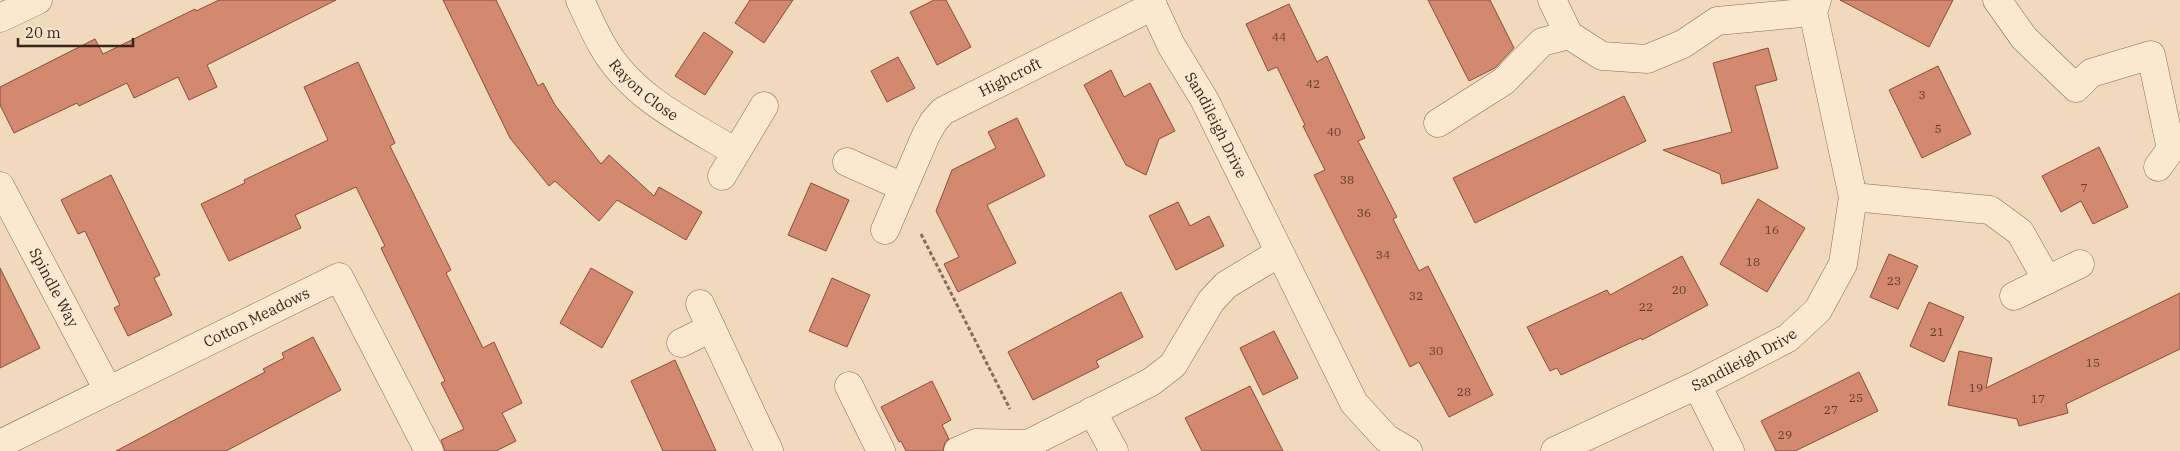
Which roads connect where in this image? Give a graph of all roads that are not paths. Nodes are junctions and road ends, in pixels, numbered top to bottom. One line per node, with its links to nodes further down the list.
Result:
1 (38, 0): 7 (street)
2 (580, 0): 11 (street, Rayon Close)
3 (1552, 0): 8 (street)
4 (1997, 0): 13 (street)
5 (1152, 3): 16 (street, Highcroft); 19 (street, Sandileigh Drive)
6 (1815, 6): 8 (street); 17 (street, Sandileigh Drive)
7 (0, 18)
8 (1569, 35): 10 (street)
9 (764, 106): 11 (street)
10 (1438, 123)
11 (736, 152): 14 (street)
12 (847, 162): 16 (street)
13 (2158, 167)
14 (722, 176)
15 (0, 186): 28 (street, Spindle Way)
16 (902, 190): 18 (street, Highcroft)
17 (1853, 197): 21 (street); 26 (street, Sandileigh Drive)
18 (885, 230)
19 (1279, 253): 29 (street); 36 (street, Sandileigh Drive)
20 (2080, 264): 21 (street)
21 (2047, 280): 22 (street)
22 (2014, 296)
23 (700, 304): 24 (street)
24 (711, 328): 25 (street); 32 (street)
25 (681, 343)
26 (1696, 385): 37 (street, Sandileigh Drive); 38 (street)
27 (849, 386): 33 (street)
28 (108, 390): 30 (street, Cotton Meadows); 31 (street, Cotton Meadows)
29 (1092, 411): 34 (street); 35 (street)
30 (0, 444)
31 (429, 451)
32 (769, 451)
33 (881, 451)
34 (958, 451)
35 (1114, 451)
36 (1408, 451)
37 (1555, 451)
38 (1730, 451)

